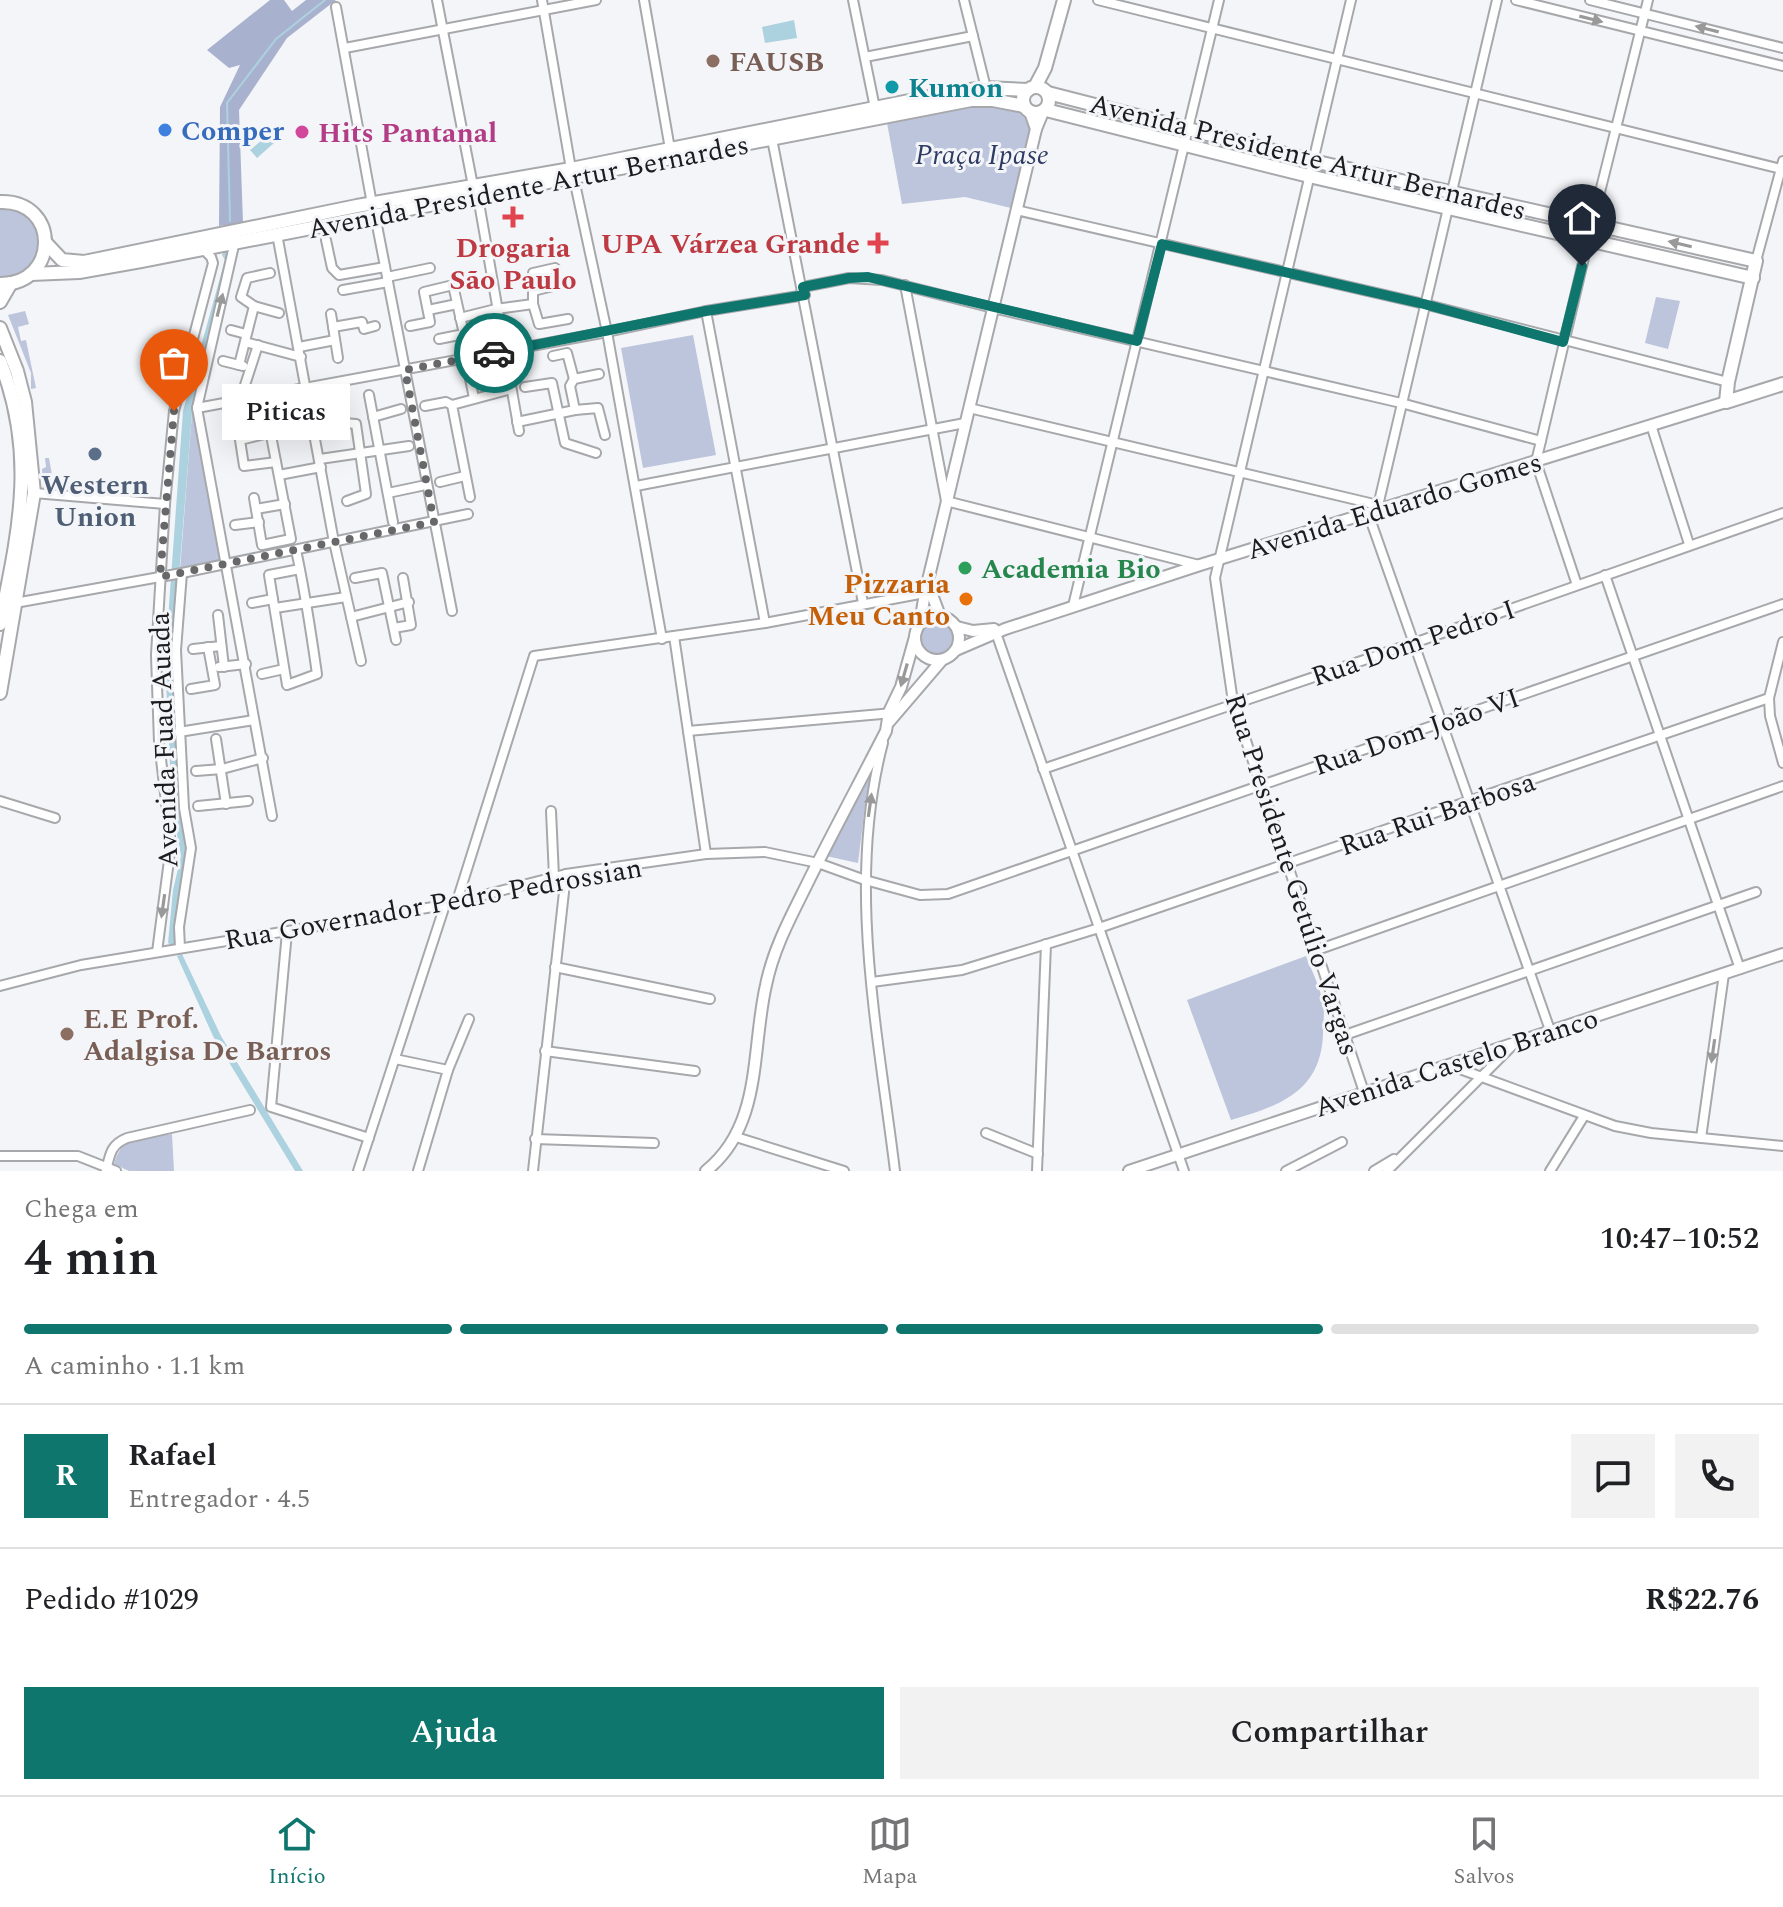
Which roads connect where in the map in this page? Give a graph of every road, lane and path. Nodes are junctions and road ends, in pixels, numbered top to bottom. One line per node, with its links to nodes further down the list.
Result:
1 (437, 0): 19 (street)
2 (542, 0): 16 (street)
3 (596, 0): 16 (street)
4 (644, 0): 36 (street)
5 (853, 0): 24 (street)
6 (964, 0): 21 (street)
7 (1064, 0): 28 (main road)
8 (1098, 0): 18 (street)
9 (1219, 0): 18 (street)
10 (1351, 0): 25 (street, Rua Presidente Getúlio Vargas)
11 (1497, 0): 29 (street)
12 (1516, 0): 20 (street, one-way to 20)
13 (1590, 0): 17 (street)
14 (1648, 0): 17 (street)
15 (336, 7): 22 (street)
16 (545, 11): 19 (street); 39 (street)
17 (1645, 14): 20 (street); 23 (street, one-way to 17)
18 (1212, 28): 25 (street); 33 (street)
19 (443, 30): 22 (street); 42 (street)
20 (1640, 31): 26 (street); 32 (street)
21 (973, 36): 24 (street); 27 (street)
22 (345, 48): 45 (street)
23 (1783, 48)
24 (865, 57): 30 (street)
25 (1336, 61): 29 (street); 37 (street, Rua Presidente Getúlio Vargas)
26 (1783, 66)
27 (986, 88): 28 (main road, Avenida Presidente Artur Bernardes); 30 (main road, Avenida Presidente Artur Bernardes)
28 (1039, 90): 31 (main road); 31 (main road); 33 (main road, Avenida Presidente Artur Bernardes)
29 (1475, 93): 32 (street); 41 (street)
30 (875, 108): 36 (main road, Avenida Presidente Artur Bernardes)
31 (1036, 110): 34 (main road, Avenida Presidente Artur Bernardes); 35 (main road, Avenida Presidente Artur Bernardes); 46 (street)
32 (1616, 129): 38 (street); 47 (street)
33 (1189, 130): 35 (street); 37 (main road, Avenida Presidente Artur Bernardes)
34 (772, 139): 39 (main road, Avenida Presidente Artur Bernardes); 68 (street)
35 (1185, 144): 40 (main road, Avenida Presidente Artur Bernardes); 53 (street)
36 (670, 149): 39 (main road, Avenida Presidente Artur Bernardes)
37 (1313, 161): 40 (street, Rua Presidente Getúlio Vargas); 41 (main road, Avenida Presidente Artur Bernardes)
38 (1782, 165): 55 (street)
39 (573, 174): 42 (main road, Avenida Presidente Artur Bernardes); 87 (street)
40 (1309, 176): 44 (main road, Avenida Presidente Artur Bernardes); 59 (street, Rua Presidente Getúlio Vargas)
41 (1451, 191): 44 (street); 47 (main road, Avenida Presidente Artur Bernardes)
42 (475, 192): 45 (main road, Avenida Presidente Artur Bernardes); 75 (street)
43 (0, 202): 52 (main road)
44 (1447, 207): 50 (main road, Avenida Presidente Artur Bernardes); 72 (street)
45 (374, 209): 48 (main road, Avenida Presidente Artur Bernardes); 52 (main road, Avenida Presidente Artur Bernardes); 61 (street)
46 (1016, 210): 53 (street); 74 (street)
47 (1592, 224): 50 (street); 55 (main road, Avenida Presidente Artur Bernardes, one-way to 47)
48 (277, 234): 51 (main road, Avenida Presidente Artur Bernardes); 94 (street)
49 (326, 240): 61 (street)
50 (1588, 240): 62 (main road, Avenida Presidente Artur Bernardes); 92 (street)
51 (235, 241): 54 (main road, Avenida Presidente Artur Bernardes); 120 (street, one-way to 51)
52 (46, 243): 60 (main road)
53 (1162, 244): 59 (street); 91 (street)
54 (202, 248): 60 (main road, Avenida Presidente Artur Bernardes); 157 (street, Avenida Fuad Auada)
55 (1756, 261): 62 (main road)
56 (430, 268): 61 (street)
57 (555, 268): 67 (street)
58 (270, 273): 73 (street)
59 (1286, 273): 72 (street); 104 (street, Rua Presidente Getúlio Vargas)
60 (31, 274): 63 (main road)
61 (387, 275): 66 (street); 103 (street)
62 (1753, 278): 108 (main road)
63 (5, 284): 69 (main road)
64 (561, 284): 67 (street)
65 (905, 285): 68 (street); 74 (street); 131 (street)
66 (343, 290)
67 (533, 291): 71 (street)
68 (804, 291): 77 (street); 137 (street)
69 (0, 302)
70 (457, 304): 76 (street); 76 (street); 80 (street)
71 (533, 304): 75 (street); 81 (street)
72 (1424, 304): 92 (street); 117 (street)
73 (254, 306): 78 (street); 88 (street)
74 (993, 308): 91 (street); 121 (street)
75 (496, 309): 80 (street); 95 (street)
76 (428, 310): 83 (street)
77 (706, 311): 87 (street); 144 (street)
78 (279, 313)
79 (331, 314): 84 (street)
80 (460, 318): 89 (street)
81 (568, 319)
82 (375, 326): 84 (street)
83 (410, 326)
84 (333, 327): 90 (street)
85 (0, 328): 151 (main road)
86 (231, 330): 88 (street)
87 (607, 332): 95 (street); 150 (street)
88 (246, 338): 93 (street); 101 (street)
89 (439, 339)
90 (335, 340): 94 (street); 98 (street)
91 (1137, 341): 104 (street); 135 (street)
92 (1563, 342): 108 (street); 134 (street)
93 (258, 345): 97 (street); 102 (street)
94 (299, 347): 97 (street)
95 (503, 351): 103 (street); 113 (street)
96 (553, 356): 107 (street)
97 (301, 357): 111 (street)
98 (338, 358)
99 (0, 361): 198 (main road)
100 (223, 361): 101 (street)
101 (239, 365): 102 (street)
102 (251, 367): 110 (street)
103 (405, 370): 111 (street); 165 (street)
104 (1263, 370): 117 (street); 145 (street, Rua Presidente Getúlio Vargas)
105 (469, 374): 115 (street)
106 (599, 374): 107 (street)
107 (574, 379): 123 (street)
108 (1728, 382): 116 (main road)
109 (1783, 384): 116 (main road, Avenida Eduardo Gomes)
110 (245, 385)
111 (306, 386): 120 (street); 143 (street)
112 (525, 387): 124 (street)
113 (511, 389): 115 (street); 124 (street)
114 (369, 395): 126 (street)
115 (474, 398): 118 (street)
116 (1726, 402): 130 (street, Avenida Eduardo Gomes)
117 (1401, 403): 134 (street); 160 (street)
118 (452, 405): 119 (street); 147 (street)
119 (425, 406)
120 (197, 408): 172 (street)
121 (969, 408): 128 (street); 135 (street)
122 (401, 409): 126 (street)
123 (575, 410): 124 (street); 133 (street)
124 (559, 413): 139 (street)
125 (267, 415): 132 (street)
126 (373, 417): 138 (street)
127 (332, 422): 140 (street)
128 (965, 423): 131 (street); 156 (street)
129 (301, 425): 132 (street)
130 (1651, 425): 142 (street, Avenida Eduardo Gomes); 169 (street)
131 (931, 430): 137 (street); 156 (street)
132 (271, 432): 141 (street); 141 (street)
133 (605, 435)
134 (1541, 441): 142 (street)
135 (1113, 442): 145 (street); 167 (street)
136 (409, 446): 138 (street)
137 (835, 449): 144 (street); 186 (street)
138 (378, 452): 140 (street); 152 (street)
139 (596, 453)
140 (359, 455): 143 (street); 155 (street)
141 (276, 462): 146 (street)
142 (1536, 462): 160 (street, Avenida Eduardo Gomes); 180 (street)
143 (320, 463): 146 (street); 168 (street)
144 (735, 468): 150 (street); 196 (street)
145 (1239, 472): 160 (street); 171 (street, Rua Presidente Getúlio Vargas)
146 (279, 475): 158 (street)
147 (465, 476): 148 (street); 153 (street)
148 (440, 482)
149 (421, 486): 152 (street)
150 (636, 486): 204 (street)
151 (34, 493): 157 (street); 184 (main road)
152 (388, 493): 164 (street)
153 (470, 497)
154 (254, 498): 159 (street)
155 (347, 501)
156 (946, 501): 167 (street); 181 (street)
157 (165, 504): 177 (street, Avenida Fuad Auada)
158 (285, 504): 159 (street); 163 (street)
159 (256, 509): 163 (street)
160 (1374, 509): 171 (street, Avenida Eduardo Gomes); 207 (street)
161 (1783, 513): 169 (street, Rua Dom Pedro I)
162 (468, 514): 165 (street)
163 (259, 522): 166 (street)
164 (393, 522)
165 (434, 522): 168 (street); 192 (street)
166 (235, 525)
167 (1091, 538): 173 (street); 190 (street)
168 (334, 542): 170 (street); 182 (street)
169 (1689, 544): 176 (street, Rua Dom Pedro I)
170 (296, 550): 172 (street); 174 (street)
171 (1217, 560): 173 (street, Avenida Eduardo Gomes); 223 (street, Rua Presidente Getúlio Vargas)
172 (226, 564): 175 (street); 215 (street)
173 (1200, 565): 190 (street, Avenida Eduardo Gomes)
174 (300, 569): 187 (street); 188 (street)
175 (182, 573): 177 (street); 228 (street, Avenida Fuad Auada)
176 (1605, 575): 180 (street, Rua Dom Pedro I); 212 (street)
177 (164, 576): 184 (street); 264 (street, Avenida Fuad Auada, one-way to 264)
178 (355, 578): 191 (street)
179 (403, 578): 183 (street)
180 (1577, 585): 207 (street, Rua Dom Pedro I)
181 (928, 589): 186 (street); 194 (street); 197 (street)
182 (346, 597): 188 (street); 195 (street)
183 (409, 602): 191 (street); 200 (street)
184 (15, 603): 221 (main road)
185 (252, 603): 187 (street)
186 (863, 603): 196 (street)
187 (274, 604): 188 (street); 218 (street)
188 (306, 604): 218 (street)
189 (1783, 604): 212 (street, Rua Dom João VI)
190 (1073, 606): 201 (street, Avenida Eduardo Gomes)
191 (389, 607): 195 (street); 200 (street)
192 (452, 611)
193 (218, 615): 208 (street)
194 (940, 616): 197 (street); 199 (street)
195 (351, 617): 214 (street)
196 (765, 623): 202 (street)
197 (920, 623): 203 (street)
198 (0, 624)
199 (957, 627): 201 (street); 211 (street)
200 (394, 628): 205 (street)
201 (998, 630): 211 (street, Avenida Eduardo Gomes); 234 (street)
202 (674, 636): 204 (street); 227 (street)
203 (915, 637): 213 (street); 225 (street, one-way to 225)
204 (662, 639): 256 (street)
205 (396, 640)
206 (1783, 642): 222 (street)
207 (1414, 643): 223 (street, Rua Dom Pedro I); 226 (street)
208 (221, 646): 209 (street); 216 (street)
209 (208, 647): 210 (street); 217 (street)
210 (193, 649)
211 (956, 650): 213 (street)
212 (1632, 656): 226 (street, Rua Dom João VI); 229 (street)
213 (942, 660): 225 (street)
214 (361, 661)
215 (246, 664): 216 (street); 224 (street)
216 (224, 667): 217 (street)
217 (211, 668): 220 (street)
218 (284, 669): 219 (street)
219 (262, 674)
220 (191, 689)
221 (0, 693)
222 (1769, 698): 229 (street, Rua Rui Barbosa); 232 (street)
223 (1233, 702): 234 (street, Rua Dom Pedro I); 236 (street, Rua Presidente Getúlio Vargas)
224 (254, 720): 228 (street); 231 (street)
225 (891, 720): 227 (street); 249 (street); 253 (street, one-way to 225)
226 (1443, 722): 236 (street, Rua Dom João VI); 240 (street)
227 (688, 731): 248 (street)
228 (179, 732): 262 (street, Avenida Fuad Auada)
229 (1660, 736): 240 (street, Rua Rui Barbosa); 246 (street)
230 (216, 739): 233 (street)
231 (263, 758): 233 (street); 244 (street)
232 (1783, 763)
233 (222, 769): 235 (street); 241 (street)
234 (1043, 769): 247 (street)
235 (196, 771)
236 (1260, 786): 247 (street, Rua Dom João VI); 250 (street, Rua Presidente Getúlio Vargas)
237 (1783, 786): 246 (street)
238 (0, 801): 245 (street)
239 (248, 801): 241 (street)
240 (1471, 801): 250 (street, Rua Rui Barbosa); 254 (street)
241 (226, 804): 242 (street)
242 (198, 806)
243 (551, 811): 252 (street)
244 (272, 816)
245 (55, 818)
246 (1688, 820): 254 (street); 258 (street)
247 (1072, 850): 253 (street, Rua Dom João VI); 259 (street)
248 (706, 854): 249 (street, Rua Governador Pedro Pedrossian); 251 (street, Rua Governador Pedro Pedrossian)
249 (818, 863): 253 (street, Rua Governador Pedro Pedrossian); 287 (street)
250 (1286, 864): 259 (street, Rua Rui Barbosa); 263 (street, Rua Presidente Getúlio Vargas)
251 (566, 874): 252 (street, Rua Governador Pedro Pedrossian); 266 (street)
252 (554, 877): 256 (street, Rua Governador Pedro Pedrossian)
253 (865, 880): 270 (street)
254 (1500, 887): 263 (street); 268 (street)
255 (1756, 892): 258 (street)
256 (457, 901): 257 (street, Rua Governador Pedro Pedrossian)
257 (445, 905): 260 (street, Rua Governador Pedro Pedrossian); 278 (street)
258 (1718, 906): 267 (street); 268 (street)
259 (1099, 928): 261 (street, Rua Rui Barbosa); 296 (street)
260 (287, 932): 262 (street, Rua Governador Pedro Pedrossian); 288 (street)
261 (1046, 944): 270 (street, Rua Rui Barbosa); 295 (street)
262 (179, 948): 264 (street, Rua Governador Pedro Pedrossian)
263 (1317, 950): 275 (street, Rua Presidente Getúlio Vargas)
264 (160, 952): 271 (street, Rua Governador Pedro Pedrossian)
265 (1783, 954): 267 (street, Avenida Castelo Branco)
266 (555, 967): 272 (street); 277 (street)
267 (1740, 969): 269 (street, Avenida Castelo Branco)
268 (1529, 971): 274 (street); 275 (street)
269 (1724, 974): 274 (street, Avenida Castelo Branco); 289 (street, one-way to 289)
270 (872, 982): 304 (street)
271 (0, 986)
272 (710, 999)
273 (469, 1019): 280 (street)
274 (1550, 1030): 276 (street, Avenida Castelo Branco)
275 (1345, 1035): 283 (street, Rua Presidente Getúlio Vargas)
276 (1515, 1043): 279 (street, Avenida Castelo Branco); 282 (street)
277 (545, 1051): 281 (street); 290 (street)
278 (395, 1059): 280 (street); 288 (street)
279 (1449, 1065): 282 (street); 283 (street, Avenida Castelo Branco)
280 (448, 1070): 300 (street)
281 (695, 1071)
282 (1481, 1078): 285 (street); 294 (street)
283 (1364, 1092): 296 (street, Avenida Castelo Branco)
284 (250, 1110): 298 (street)
285 (1584, 1116): 289 (street); 311 (street)
286 (986, 1133): 295 (street)
287 (736, 1137): 302 (street); 303 (street)
288 (369, 1138): 299 (street)
289 (1701, 1138): 293 (street)
290 (535, 1139): 292 (street); 301 (street)
291 (1342, 1142): 308 (street)
292 (654, 1143)
293 (1783, 1146)
294 (1405, 1152): 309 (street); 310 (street)
295 (1038, 1154): 305 (street)
296 (1178, 1155): 306 (street, Avenida Castelo Branco); 307 (street)
297 (0, 1156): 298 (street)
298 (109, 1170)
299 (358, 1171)
300 (418, 1171)
301 (533, 1171)
302 (706, 1171)
303 (844, 1171)
304 (895, 1171)
305 (1037, 1171)
306 (1129, 1171)
307 (1184, 1171)
308 (1286, 1171)
309 (1374, 1171)
310 (1387, 1171)
311 (1550, 1171)

